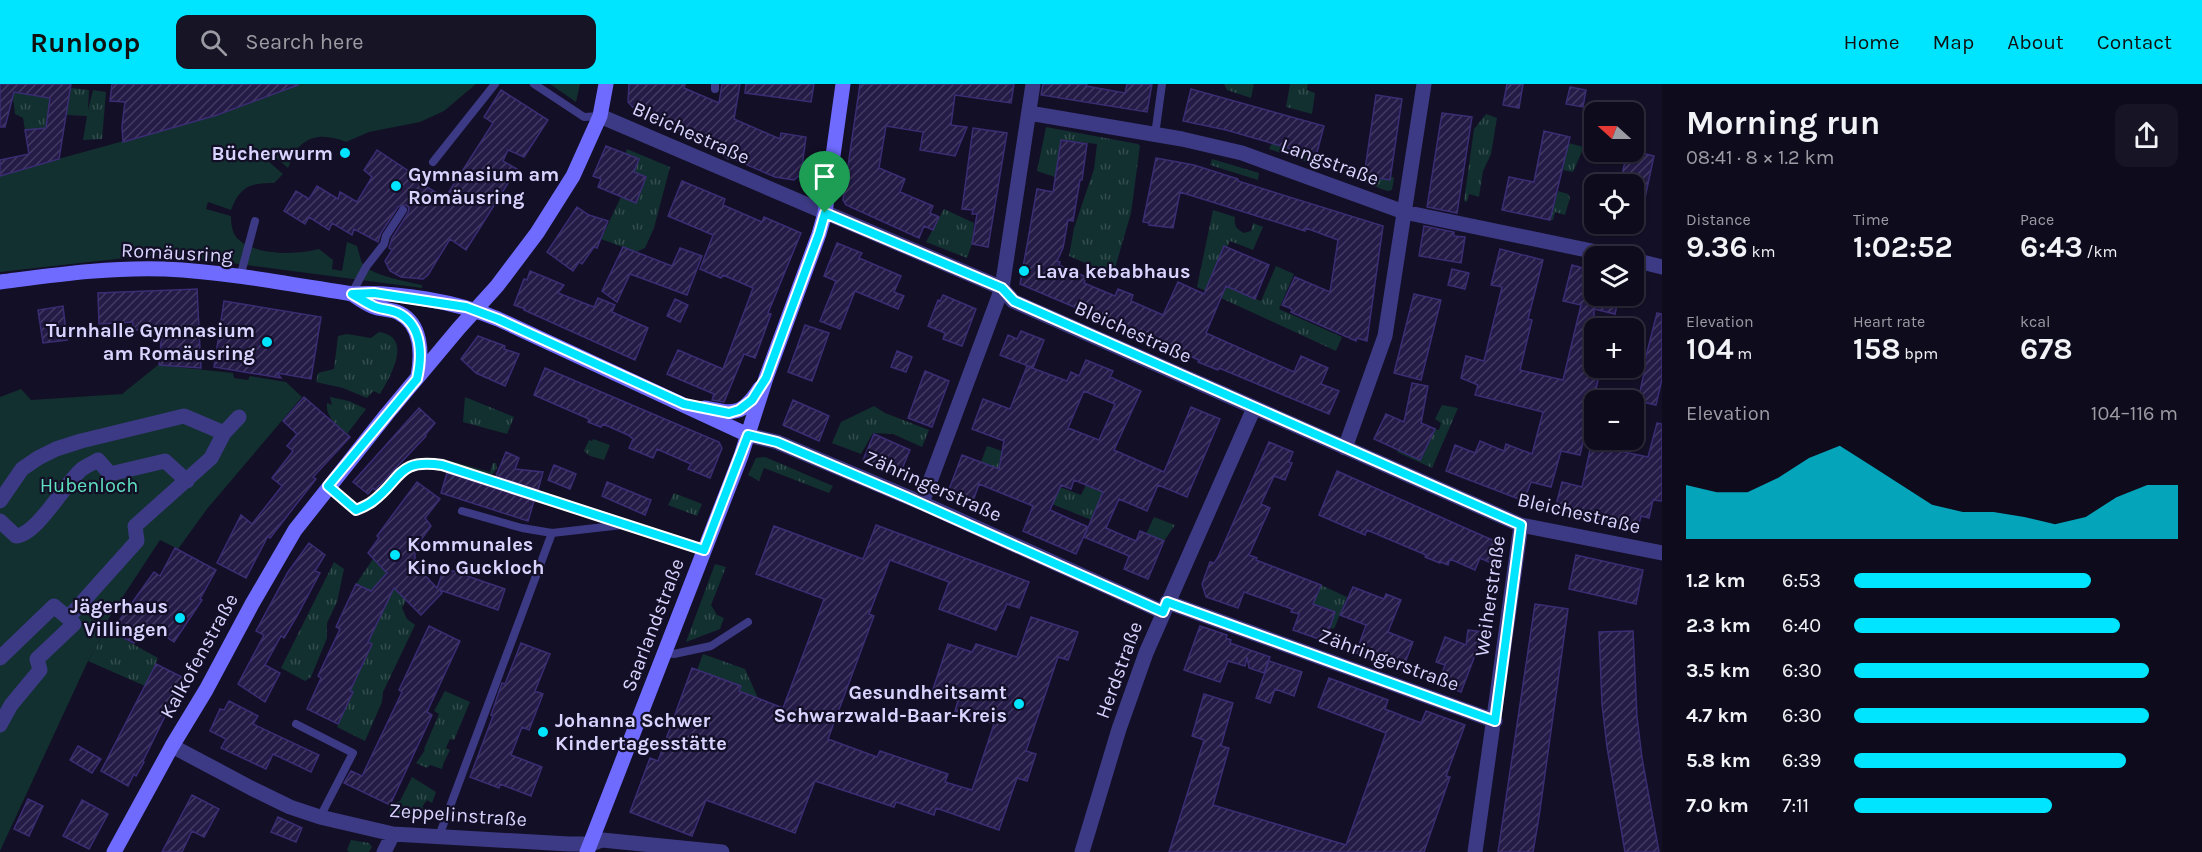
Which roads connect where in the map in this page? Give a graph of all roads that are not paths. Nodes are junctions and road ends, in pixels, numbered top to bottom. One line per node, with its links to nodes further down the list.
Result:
1 (495, 84): 11 (lane)
2 (534, 84): 9 (lane)
3 (606, 84): 9 (main road)
4 (843, 84): 14 (main road)
5 (1033, 84): 8 (street)
6 (1162, 84): 10 (lane)
7 (1424, 84): 13 (street)
8 (1029, 113): 10 (street, Langstraße); 21 (street)
9 (600, 116): 14 (street, Bleichestraße); 23 (main road)
10 (1155, 135): 13 (street, Langstraße)
11 (433, 162)
12 (403, 210): 22 (lane)
13 (1404, 212): 16 (street, Langstraße); 31 (street)
14 (825, 213): 21 (street, Bleichestraße); 24 (main road)
15 (255, 221): 19 (lane)
16 (1584, 249)
17 (1644, 262): 18 (street)
18 (1662, 267)
19 (240, 277): 20 (main road, Romäusring); 22 (main road, Romäusring)
20 (0, 282)
21 (1002, 288): 27 (street, Bleichestraße); 35 (street)
22 (352, 294): 23 (main road, Romäusring); 25 (main road, Romäusring)
23 (476, 310): 25 (main road, Kalkofenstraße); 26 (main road, Zähringerstraße)
24 (766, 378): 26 (main road, Zähringerstraße); 30 (main road, Saarlandstraße)
25 (417, 379): 33 (main road, Kalkofenstraße)
26 (684, 404): 30 (main road, Zähringerstraße)
27 (1254, 408): 31 (street, Bleichestraße); 43 (street, Herdstraße)
28 (238, 417): 29 (street)
29 (224, 433): 32 (street); 34 (street)
30 (748, 435): 35 (street, Zähringerstraße); 41 (main road, Saarlandstraße)
31 (1345, 448): 39 (street, Bleichestraße)
32 (187, 481): 37 (street); 44 (street)
33 (328, 486): 38 (lane); 51 (main road, Kalkofenstraße)
34 (0, 501)
35 (922, 503): 43 (street, Zähringerstraße)
36 (462, 511): 40 (lane)
37 (0, 521)
38 (626, 525): 40 (lane); 41 (lane)
39 (1521, 525): 42 (street, Bleichestraße); 48 (street, Weiherstraße)
40 (552, 533): 54 (lane)
41 (704, 550): 46 (main road, Saarlandstraße)
42 (1662, 553)
43 (1165, 607): 48 (street, Zähringerstraße); 59 (street, Herdstraße)
44 (68, 618): 47 (street); 50 (street)
45 (748, 622): 46 (lane)
46 (664, 653): 55 (main road, Saarlandstraße)
47 (0, 658)
48 (1495, 721): 60 (street, Weiherstraße)
49 (296, 724): 52 (lane)
50 (0, 725)
51 (172, 746): 52 (street, Zeppelinstraße); 56 (main road, Kalkofenstraße)
52 (320, 816): 53 (street, Zeppelinstraße)
53 (393, 834): 54 (street, Zeppelinstraße); 57 (street)
54 (439, 836): 55 (street, Zeppelinstraße)
55 (589, 848): 58 (street, Zeppelinstraße)
56 (114, 852)
57 (384, 852)
58 (722, 852)
59 (1082, 852)
60 (1475, 852)

